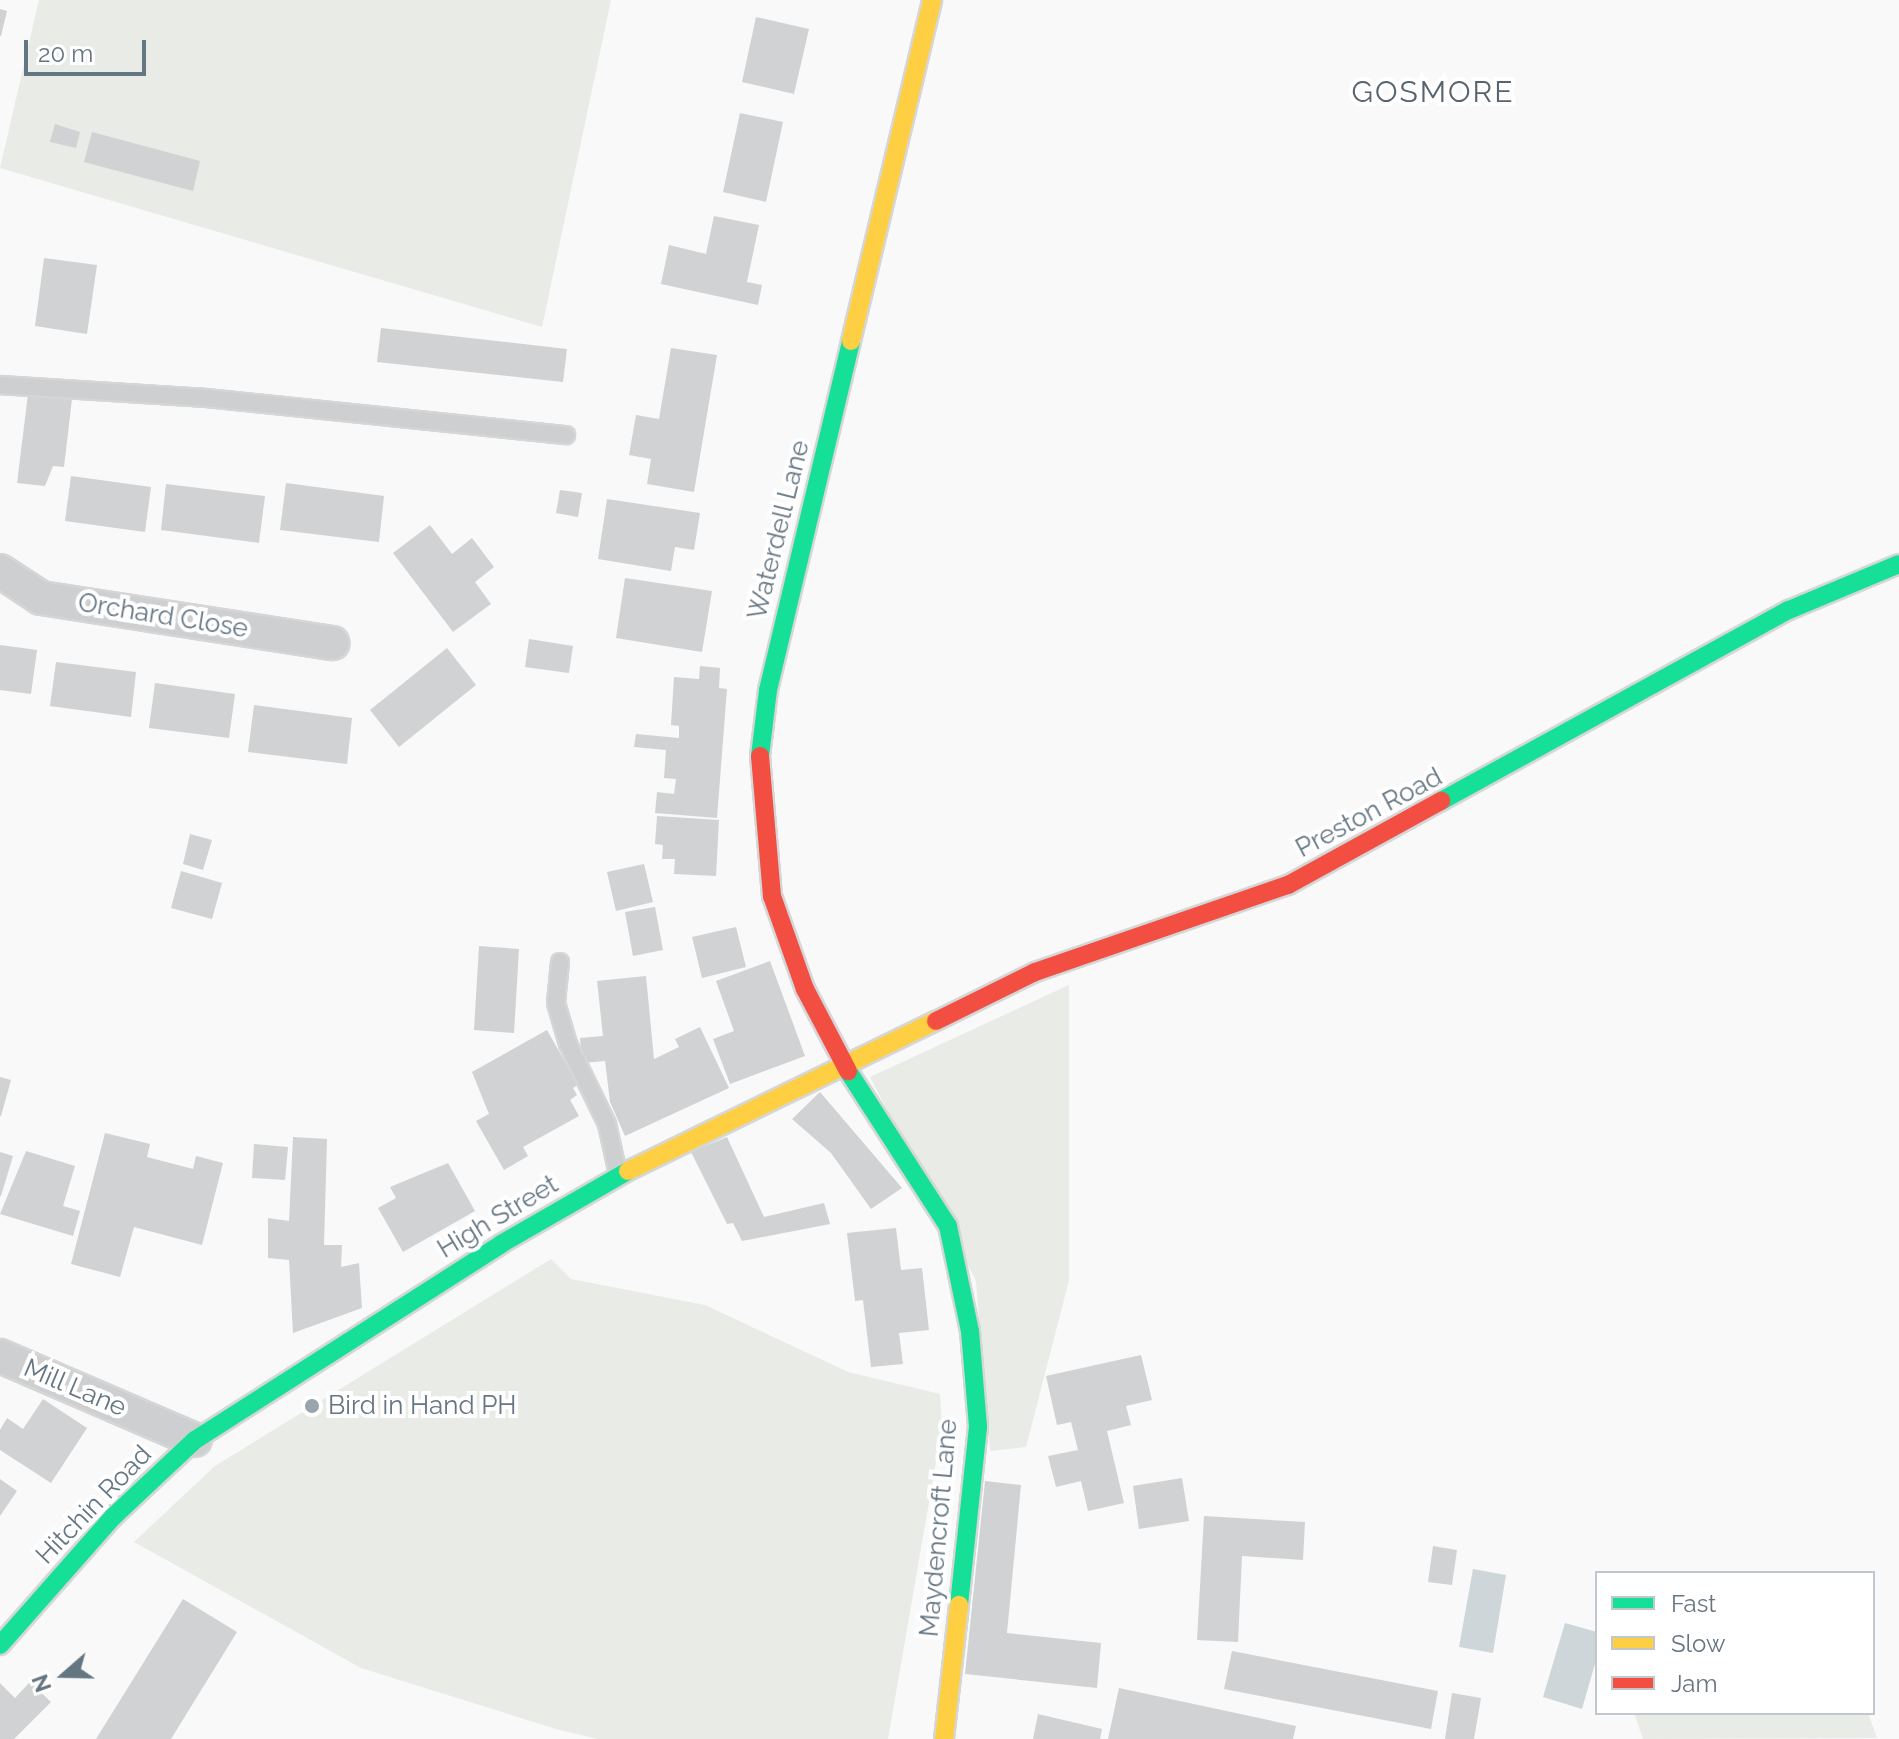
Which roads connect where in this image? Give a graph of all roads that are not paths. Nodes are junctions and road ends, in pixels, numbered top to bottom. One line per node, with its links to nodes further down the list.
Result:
1 (932, 0): 8 (street, Waterdell Lane)
2 (0, 385): 3 (lane)
3 (566, 435)
4 (1899, 564): 8 (street, Preston Road)
5 (0, 571): 6 (street, Orchard Close)
6 (333, 643)
7 (560, 962): 9 (lane)
8 (844, 1066): 9 (street, High Street); 13 (street, Maydencroft Lane)
9 (618, 1176): 11 (street, High Street)
10 (0, 1356): 11 (street, Mill Lane)
11 (195, 1440): 12 (street, Hitchin Road)
12 (0, 1645)
13 (944, 1739)

